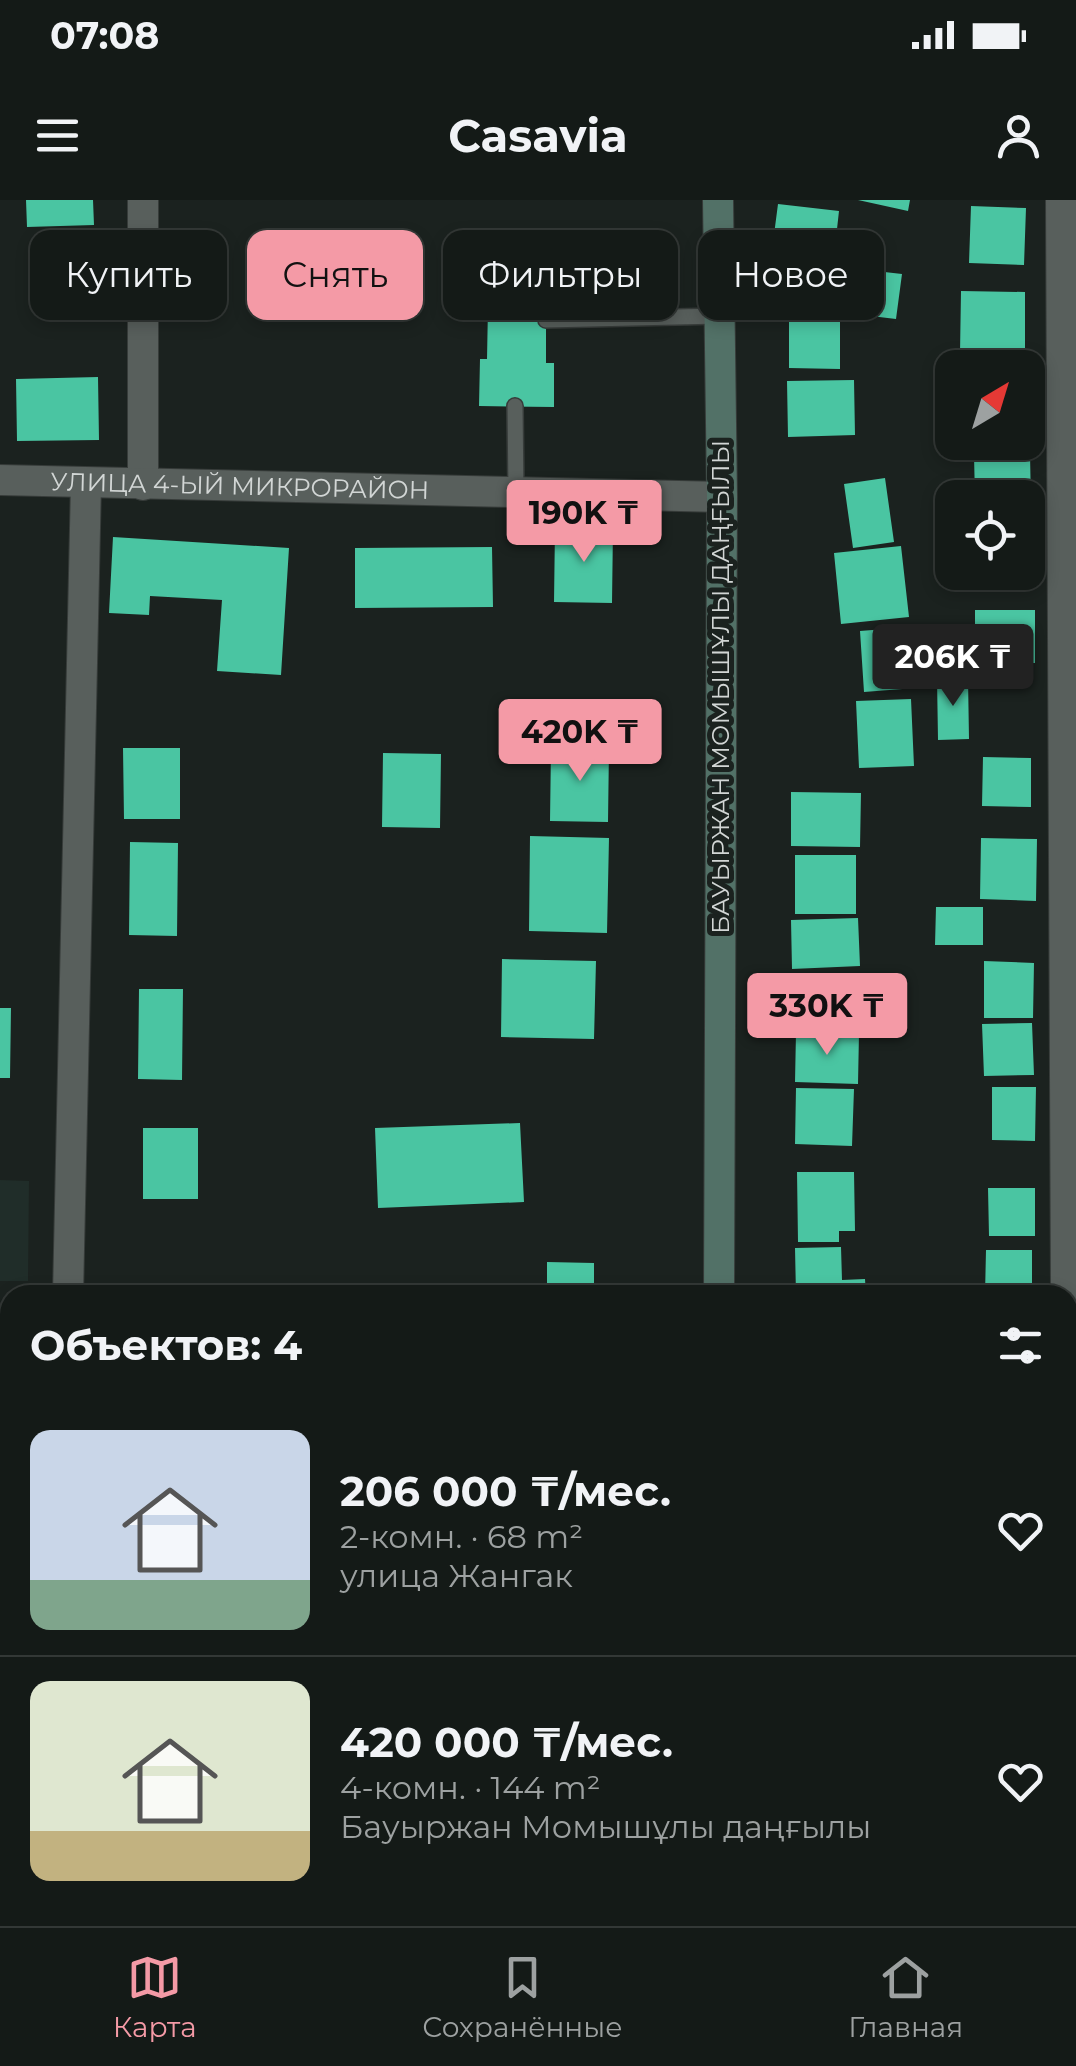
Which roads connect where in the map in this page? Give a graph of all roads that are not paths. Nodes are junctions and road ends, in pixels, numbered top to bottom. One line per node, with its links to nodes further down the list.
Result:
1 (143, 200): 9 (street)
2 (718, 200): 4 (main road, БАУЫРЖАН МОМЫШҰЛЫ ДАҢҒЫЛЫ)
3 (1061, 200): 14 (street)
4 (719, 230)
5 (720, 320): 11 (main road, БАУЫРЖАН МОМЫШҰЛЫ ДАҢҒЫЛЫ)
6 (515, 406): 10 (lane)
7 (0, 480): 8 (street, УЛИЦА 4-ЫЙ МИКРОРАЙОН)
8 (86, 483): 9 (street, УЛИЦА 4-ЫЙ МИКРОРАЙОН); 12 (street)
9 (143, 485): 10 (street, УЛИЦА 4-ЫЙ МИКРОРАЙОН)
10 (516, 493): 11 (street, УЛИЦА 4-ЫЙ МИКРОРАЙОН)
11 (722, 498): 13 (main road, БАУЫРЖАН МОМЫШҰЛЫ ДАҢҒЫЛЫ)
12 (68, 1285)
13 (718, 1285)
14 (1066, 1285)

